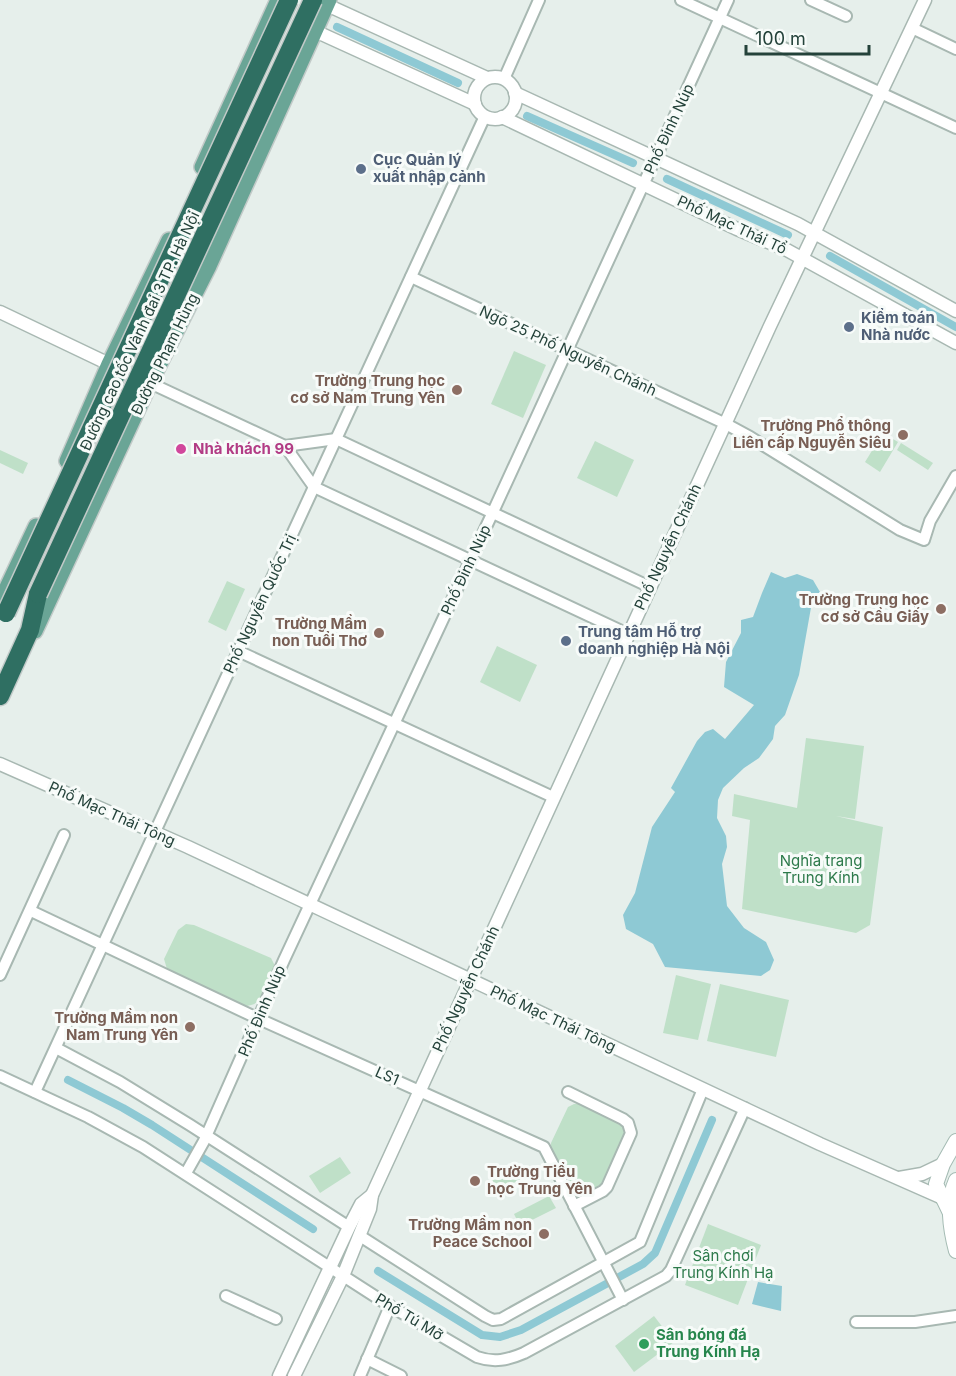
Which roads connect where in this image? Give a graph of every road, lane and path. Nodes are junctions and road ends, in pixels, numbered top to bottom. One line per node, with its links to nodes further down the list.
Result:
1 (278, 0): 31 (main road)
2 (288, 0): 42 (highway, Đường cao tốc Vành đai 3 TP. Hà Nội, bridge)
3 (539, 0): 15 (street)
4 (681, 0): 10 (street)
5 (728, 0): 10 (street, Phố Đinh Núp)
6 (811, 0): 9 (street)
7 (925, 0): 11 (street, Phố Nguyễn Chánh)
8 (323, 2): 12 (main road, Đường Phạm Hùng); 14 (street); 41 (highway, Đường cao tốc Vành đai 3 TP. Hà Nội, bridge)
9 (846, 16)
10 (719, 18): 17 (street); 22 (street, Phố Đinh Núp)
11 (912, 28): 13 (street); 17 (street, Phố Nguyễn Chánh)
12 (315, 31): 18 (street); 32 (main road, Đường Phạm Hùng)
13 (956, 49)
14 (487, 78): 15 (street); 18 (street)
15 (504, 79): 16 (street)
16 (515, 93): 20 (street); 22 (street, Phố Mạc Thái Tổ)
17 (880, 93): 21 (street); 24 (street, Phố Nguyễn Chánh)
18 (475, 104): 19 (street)
19 (485, 116): 20 (street); 26 (street, Phố Nguyễn Quốc Trị)
20 (502, 117): 23 (street, Phố Mạc Thái Tổ)
21 (956, 128)
22 (655, 158): 23 (street, Phố Đinh Núp); 24 (street, Phố Mạc Thái Tổ)
23 (644, 183): 25 (street, Phố Mạc Thái Tổ); 30 (street, Phố Đinh Núp)
24 (815, 233): 25 (street, Phố Nguyễn Chánh); 27 (street, Phố Mạc Thái Tổ)
25 (802, 259): 29 (street, Phố Mạc Thái Tổ); 33 (street, Phố Nguyễn Chánh)
26 (411, 277): 30 (street, Ngõ 25 Phố Nguyễn Chánh); 34 (street, Phố Nguyễn Quốc Trị)
27 (956, 311)
28 (0, 312): 31 (street)
29 (956, 343)
30 (567, 349): 33 (street, Ngõ 25 Phố Nguyễn Chánh); 38 (street, Phố Đinh Núp)
31 (109, 364): 32 (main road); 42 (main road)
32 (150, 383): 35 (street); 47 (main road, Đường Phạm Hùng)
33 (726, 424): 36 (street, Ngõ 25 Phố Nguyễn Chánh); 40 (street, Phố Nguyễn Chánh)
34 (336, 440): 35 (street); 37 (street, Phố Nguyễn Quốc Trị); 38 (street)
35 (285, 446): 37 (street)
36 (956, 476)
37 (314, 487): 39 (street); 44 (street, Phố Nguyễn Quốc Trị)
38 (492, 514): 39 (street, Phố Đinh Núp); 40 (street)
39 (470, 560): 43 (street); 48 (street, Phố Đinh Núp)
40 (650, 587): 43 (street, Phố Nguyễn Chánh)
41 (38, 594): 45 (highway, Đường cao tốc Vành đai 3 TP. Hà Nội); 46 (highway)
42 (1, 616)
43 (628, 634): 50 (street, Phố Nguyễn Chánh)
44 (238, 651): 48 (street); 51 (street, Phố Nguyễn Quốc Trị)
45 (0, 677)
46 (0, 696)
47 (0, 706)
48 (394, 723): 50 (street); 53 (street, Phố Đinh Núp)
49 (0, 764): 51 (street, Phố Mạc Thái Tông)
50 (553, 797): 57 (street, Phố Nguyễn Chánh)
51 (154, 833): 53 (street, Phố Mạc Thái Tông); 55 (street, Phố Nguyễn Quốc Trị)
52 (64, 835): 54 (street)
53 (309, 905): 57 (street, Phố Mạc Thái Tông); 58 (street, Phố Đinh Núp)
54 (31, 911): 55 (street, LS1); 56 (street)
55 (104, 945): 58 (street, LS1); 59 (street, Phố Nguyễn Quốc Trị)
56 (0, 975)
57 (471, 980): 61 (street, Phố Mạc Thái Tông); 62 (street, Phố Nguyễn Chánh)
58 (259, 1019): 62 (street, LS1); 66 (street, Phố Đinh Núp)
59 (56, 1048): 63 (street, Phố Nguyễn Quốc Trị); 66 (street)
60 (0, 1076): 63 (street, Phố Tú Mỡ)
61 (703, 1089): 65 (street, Phố Mạc Thái Tông); 80 (street)
62 (419, 1090): 72 (street, Phố Nguyễn Chánh); 74 (street, LS1)
63 (35, 1092): 69 (street, Phố Tú Mỡ)
64 (568, 1092): 74 (street)
65 (745, 1108): 70 (street, Phố Mạc Thái Tông); 83 (street, Phố Tú Mỡ)
66 (206, 1138): 69 (street, Phố Đinh Núp); 75 (street)
67 (956, 1141): 68 (main road)
68 (943, 1164): 70 (street); 73 (main road)
69 (188, 1169): 79 (street, Phố Tú Mỡ)
70 (898, 1178): 73 (street, Phố Mạc Thái Tông)
71 (956, 1180): 73 (main road)
72 (372, 1195): 75 (street, Phố Nguyễn Chánh); 77 (street, Phố Nguyễn Chánh)
73 (950, 1205): 76 (main road)
74 (574, 1206): 80 (street, LS1)
75 (349, 1227): 79 (street, Phố Nguyễn Chánh)
76 (954, 1231): 78 (main road)
77 (360, 1236): 80 (street); 81 (street, Phố Nguyễn Chánh)
78 (956, 1251)
79 (330, 1267): 81 (street, Phố Tú Mỡ); 89 (street, Phố Nguyễn Chánh)
80 (606, 1267): 83 (street, LS1)
81 (343, 1276): 84 (street, Phố Tú Mỡ); 90 (street, Phố Nguyễn Chánh)
82 (226, 1296): 86 (street)
83 (623, 1300): 84 (street, Phố Tú Mỡ)
84 (390, 1306): 88 (street)
85 (956, 1316): 87 (street)
86 (276, 1320)
87 (856, 1322)
88 (368, 1359): 91 (street); 92 (street)
89 (279, 1376)
90 (294, 1376)
91 (360, 1376)
92 (401, 1376)

